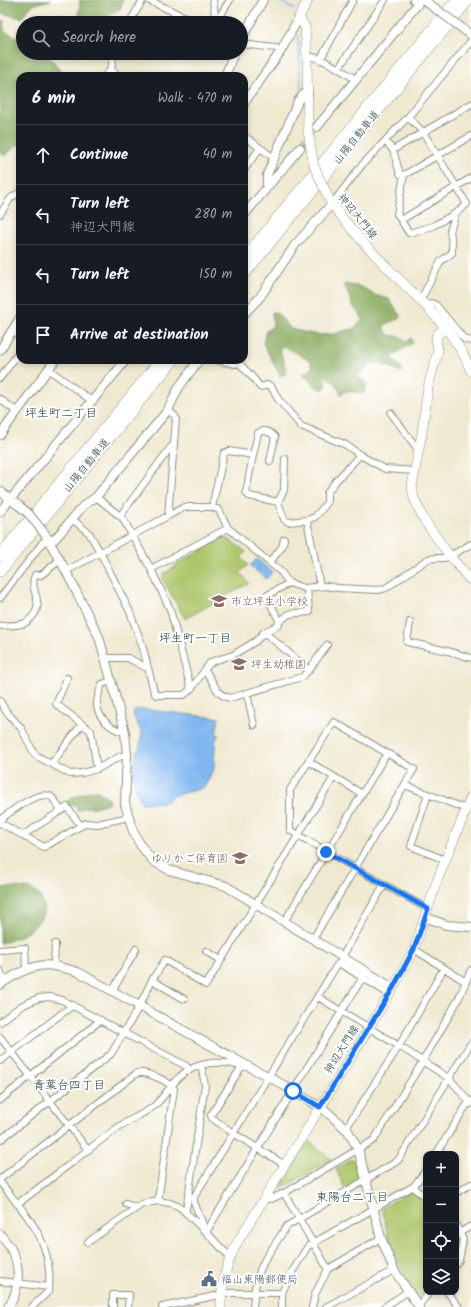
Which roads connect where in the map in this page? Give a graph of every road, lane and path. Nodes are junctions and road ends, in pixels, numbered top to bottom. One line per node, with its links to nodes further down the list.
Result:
1 (143, 0): 12 (street)
2 (148, 0): 13 (street)
3 (212, 0): 14 (street)
4 (230, 0): 15 (street)
5 (263, 0): 17 (street)
6 (308, 0): 16 (main road)
7 (353, 0): 24 (street)
8 (385, 0): 26 (street)
9 (457, 0): 59 (highway, 山陽自動車道)
10 (468, 0): 60 (highway, 山陽自動車道)
11 (419, 1): 18 (street, bridge); 30 (street)
12 (134, 16)
13 (183, 16)
14 (215, 16)
15 (221, 16)
16 (299, 17): 20 (street); 21 (main road, 神辺大門線)
17 (248, 27)
18 (471, 40): 34 (street)
19 (248, 45): 20 (street)
20 (281, 51): 32 (street)
21 (307, 57): 24 (street); 31 (main road, 神辺大門線)
22 (113, 60): 25 (street)
23 (231, 60): 29 (street)
24 (320, 60): 26 (street)
25 (111, 69): 27 (street); 28 (street)
26 (338, 69): 30 (street)
27 (109, 72)
28 (113, 72)
29 (227, 72)
30 (357, 80): 35 (street)
31 (308, 94): 44 (street); 53 (main road, 神辺大門線, bridge)
32 (248, 97)
33 (471, 104): 36 (street)
34 (408, 117): 36 (street); 39 (street)
35 (317, 127)
36 (423, 132): 42 (street); 43 (street)
37 (471, 136): 43 (street)
38 (248, 139): 40 (street)
39 (385, 142): 42 (street); 53 (street)
40 (260, 148): 44 (street); 45 (street)
41 (300, 148): 47 (street)
42 (393, 150): 48 (street)
43 (438, 155): 48 (street); 51 (street)
44 (274, 158): 46 (street)
45 (248, 164)
46 (271, 166): 47 (street); 50 (street)
47 (279, 173): 50 (street)
48 (404, 176): 58 (street)
49 (471, 178): 51 (street)
50 (267, 187): 55 (street)
51 (457, 187): 54 (street); 58 (street)
52 (16, 195): 57 (street)
53 (330, 201): 61 (main road, 神辺大門線); 62 (street)
54 (469, 202): 56 (street)
55 (248, 210)
56 (456, 213): 58 (street); 61 (street)
57 (0, 214)
58 (401, 220)
59 (248, 254)
60 (248, 269)
61 (424, 304): 64 (main road, 神辺大門線); 67 (street)
62 (248, 310)
63 (16, 324): 65 (street)
64 (445, 328): 77 (main road, 神辺大門線); 86 (main road)
65 (12, 330): 66 (street); 68 (street)
66 (16, 333)
67 (471, 341)
68 (0, 350)
69 (16, 356): 78 (street)
70 (52, 364): 76 (street)
71 (123, 364): 80 (street)
72 (158, 364): 109 (highway, 山陽自動車道)
73 (170, 364): 114 (highway, 山陽自動車道)
74 (196, 364): 81 (street)
75 (240, 364): 87 (street)
76 (48, 369): 80 (street); 82 (street)
77 (471, 371)
78 (0, 378)
79 (0, 399): 82 (street)
80 (92, 401): 93 (street)
81 (168, 410): 85 (street); 94 (street)
82 (17, 412): 84 (street)
83 (391, 413): 86 (street)
84 (0, 436)
85 (174, 445): 99 (street); 100 (street)
86 (419, 451): 91 (main road)
87 (360, 455): 91 (street); 102 (street)
88 (254, 456): 90 (street); 95 (street); 97 (street)
89 (285, 459): 95 (street)
90 (270, 460)
91 (415, 471): 110 (main road)
92 (0, 491): 105 (street, bridge)
93 (15, 494)
94 (96, 497): 99 (street); 101 (street)
95 (278, 502): 102 (street)
96 (8, 503): 98 (street)
97 (212, 507): 100 (street); 103 (street)
98 (0, 512)
99 (120, 516): 104 (street)
100 (168, 516): 104 (street)
101 (72, 519): 105 (street); 108 (street)
102 (307, 520): 118 (street)
103 (228, 528): 112 (street); 113 (street)
104 (132, 535): 108 (street); 113 (street)
105 (47, 538): 111 (street); 120 (street)
106 (284, 539): 112 (street)
107 (471, 544): 110 (street)
108 (100, 552): 115 (street); 128 (street)
109 (0, 556)
110 (450, 556): 116 (main road); 118 (street)
111 (60, 560): 115 (street); 123 (street)
112 (270, 562): 117 (street)
113 (151, 570): 133 (street)
114 (0, 571)
115 (66, 571): 126 (street)
116 (471, 580)
117 (289, 583): 119 (street); 121 (street)
118 (320, 586): 119 (street)
119 (307, 588): 121 (street)
120 (0, 598)
121 (280, 622): 124 (street)
122 (410, 622): 127 (street)
123 (0, 626)
124 (264, 632): 129 (street); 130 (street)
125 (327, 645): 129 (street)
126 (105, 658): 128 (street); 132 (street)
127 (471, 658)
128 (147, 666): 133 (street)
129 (309, 670): 134 (street)
130 (205, 671): 133 (street); 134 (street)
131 (67, 678): 136 (street)
132 (112, 681): 138 (street); 138 (street)
133 (191, 689)
134 (247, 694): 137 (street)
135 (0, 701): 142 (street)
136 (82, 724): 142 (street); 143 (street)
137 (254, 725)
138 (125, 732): 140 (street)
139 (387, 753): 141 (street); 145 (street); 146 (street)
140 (127, 755): 143 (street); 151 (street)
141 (308, 761): 144 (street); 155 (street)
142 (52, 763): 143 (street)
143 (97, 769)
144 (334, 777): 146 (street); 155 (street)
145 (405, 785): 147 (street); 158 (street)
146 (362, 794): 156 (street)
147 (428, 794): 149 (street); 157 (street)
148 (471, 797): 149 (main road, 神辺大門線)
149 (466, 809): 157 (main road, 神辺大門線)
150 (61, 811): 152 (street); 153 (street); 154 (street)
151 (129, 817): 153 (street); 160 (street)
152 (0, 821): 154 (street)
153 (81, 826): 154 (street)
154 (23, 835)
155 (298, 835): 156 (street); 160 (street)
156 (326, 852): 158 (street); 162 (street)
157 (445, 860): 161 (main road, 神辺大門線)
158 (355, 868): 159 (street); 164 (street)
159 (384, 885): 161 (street); 170 (street)
160 (255, 904): 162 (street); 171 (street)
161 (426, 913): 163 (street); 167 (main road, 神辺大門線)
162 (284, 922): 164 (street)
163 (471, 927)
164 (313, 939): 170 (street)
165 (55, 944): 172 (street)
166 (136, 949): 181 (street)
167 (414, 949): 173 (street); 182 (main road, 神辺大門線)
168 (0, 950): 174 (street)
169 (206, 951): 171 (street)
170 (342, 957): 182 (street)
171 (221, 960): 178 (street)
172 (54, 966): 174 (street); 181 (street)
173 (444, 968): 179 (street); 194 (street)
174 (26, 969): 180 (street)
175 (0, 970): 180 (street)
176 (471, 970): 179 (street)
177 (363, 978): 182 (street); 183 (street); 187 (street)
178 (152, 980): 184 (street); 186 (street)
179 (466, 982): 197 (street)
180 (2, 983)
181 (113, 990): 186 (street)
182 (391, 991): 190 (main road, 神辺大門線)
183 (318, 997): 187 (street); 203 (street)
184 (184, 999)
185 (72, 1005): 188 (street); 189 (street); 195 (street)
186 (140, 1005): 191 (street); 201 (street)
187 (341, 1012): 190 (street); 206 (street)
188 (101, 1020): 191 (street); 202 (street)
189 (0, 1022)
190 (369, 1028): 194 (street); 210 (main road, 神辺大門線)
191 (124, 1032): 200 (street); 208 (street)
192 (0, 1037): 195 (street)
193 (471, 1043): 204 (street)
194 (399, 1046): 197 (street); 212 (street)
195 (11, 1052): 196 (street); 202 (street)
196 (0, 1061)
197 (423, 1061): 204 (street); 216 (street)
198 (201, 1065): 199 (street); 200 (street); 234 (street)
199 (242, 1066): 201 (street); 213 (street)
200 (190, 1070): 205 (street)
201 (255, 1070): 203 (street)
202 (30, 1076): 207 (street); 208 (street)
203 (268, 1076): 206 (street); 213 (street)
204 (450, 1079): 209 (street); 222 (street)
205 (171, 1084): 211 (street); 217 (street); 229 (street)
206 (293, 1091): 210 (street); 215 (street)
207 (0, 1100)
208 (49, 1101): 211 (street); 214 (street)
209 (470, 1102): 218 (street)
210 (320, 1107): 212 (street); 219 (main road, 神辺大門線)
211 (69, 1126): 217 (street); 221 (street)
212 (346, 1128): 216 (street)
213 (233, 1133): 215 (street); 238 (street)
214 (0, 1140)
215 (258, 1148): 219 (street); 238 (street)
216 (358, 1149): 222 (street); 226 (street)
217 (88, 1150): 230 (street)
218 (438, 1151)
219 (285, 1164): 228 (main road, 神辺大門線)
220 (423, 1174): 224 (street)
221 (0, 1180): 230 (street)
222 (366, 1180): 233 (street); 235 (street)
223 (471, 1184): 225 (street)
224 (414, 1186): 227 (street); 233 (street)
225 (459, 1192)
226 (284, 1193): 228 (street); 235 (street)
227 (423, 1194)
228 (265, 1198): 244 (main road, 神辺大門線)
229 (158, 1201): 232 (street); 234 (street)
230 (18, 1204): 250 (street)
231 (126, 1204): 232 (street)
232 (137, 1208): 242 (street)
233 (374, 1208): 241 (street); 243 (street)
234 (185, 1212): 238 (street)
235 (299, 1219): 243 (street); 253 (street)
236 (471, 1226): 239 (street)
237 (459, 1229): 239 (street)
238 (206, 1232): 244 (street)
239 (461, 1232): 245 (street)
240 (0, 1234): 249 (street)
241 (381, 1238): 246 (street); 247 (street)
242 (88, 1242)
243 (312, 1243): 246 (street); 252 (street)
244 (230, 1256): 256 (main road, 神辺大門線)
245 (459, 1260)
246 (328, 1269): 266 (street)
247 (394, 1270): 251 (street); 267 (street)
248 (0, 1281): 249 (street)
249 (17, 1283): 250 (street); 258 (street)
250 (49, 1287): 259 (street)
251 (407, 1292): 257 (street); 268 (street)
252 (282, 1293): 253 (street); 265 (street)
253 (254, 1294): 256 (street); 264 (street)
254 (427, 1295): 257 (street)
255 (449, 1295): 269 (street)
256 (221, 1296): 262 (street); 263 (main road, 神辺大門線)
257 (418, 1306)
258 (8, 1307)
259 (32, 1307)
260 (113, 1307): 261 (street)
261 (128, 1307)
262 (162, 1307)
263 (221, 1307)
264 (253, 1307)
265 (282, 1307)
266 (312, 1307)
267 (326, 1307)
268 (383, 1307)
269 (459, 1307)

